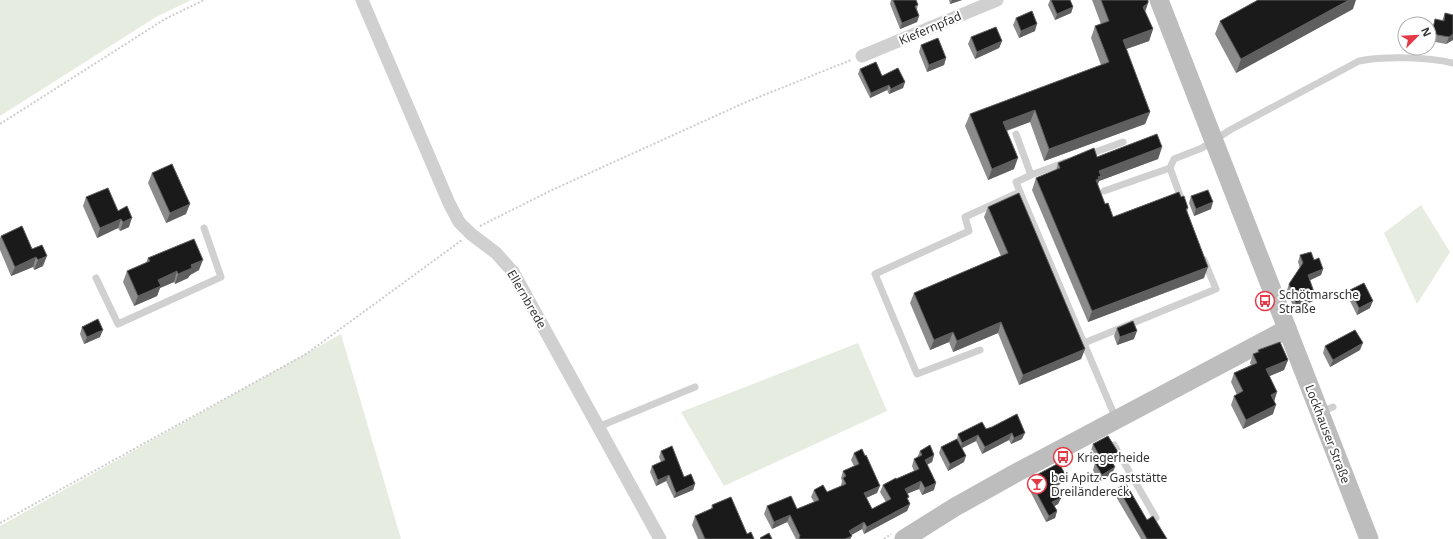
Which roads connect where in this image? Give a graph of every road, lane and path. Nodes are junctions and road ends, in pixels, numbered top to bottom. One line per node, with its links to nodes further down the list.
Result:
1 (204, 0): 7 (path)
2 (362, 0): 17 (street, Ellernbrede)
3 (996, 0): 5 (street, Kiefernpfad)
4 (1159, 0): 9 (street)
5 (862, 56): 17 (path)
6 (1453, 63): 9 (lane)
7 (0, 124)
8 (1016, 134): 12 (lane)
9 (1214, 139): 11 (lane); 20 (street)
10 (1122, 142): 12 (lane)
11 (1170, 168): 13 (lane); 15 (lane)
12 (1031, 175): 14 (lane)
13 (1104, 191)
14 (1020, 192): 21 (lane); 22 (lane)
15 (1186, 211)
16 (204, 228): 19 (lane)
17 (471, 234): 24 (street, Ellernbrede); 27 (path)
18 (1202, 254): 21 (lane)
19 (96, 278)
20 (1287, 329): 25 (street); 30 (street, Lockhauser Straße)
21 (1084, 343): 25 (lane)
22 (980, 350)
23 (695, 387): 24 (lane)
24 (598, 427): 28 (street, Ellernbrede)
25 (1109, 431): 26 (lane); 29 (street)
26 (1156, 518)
27 (0, 523)
28 (660, 539)
29 (904, 539)
30 (1369, 539)

